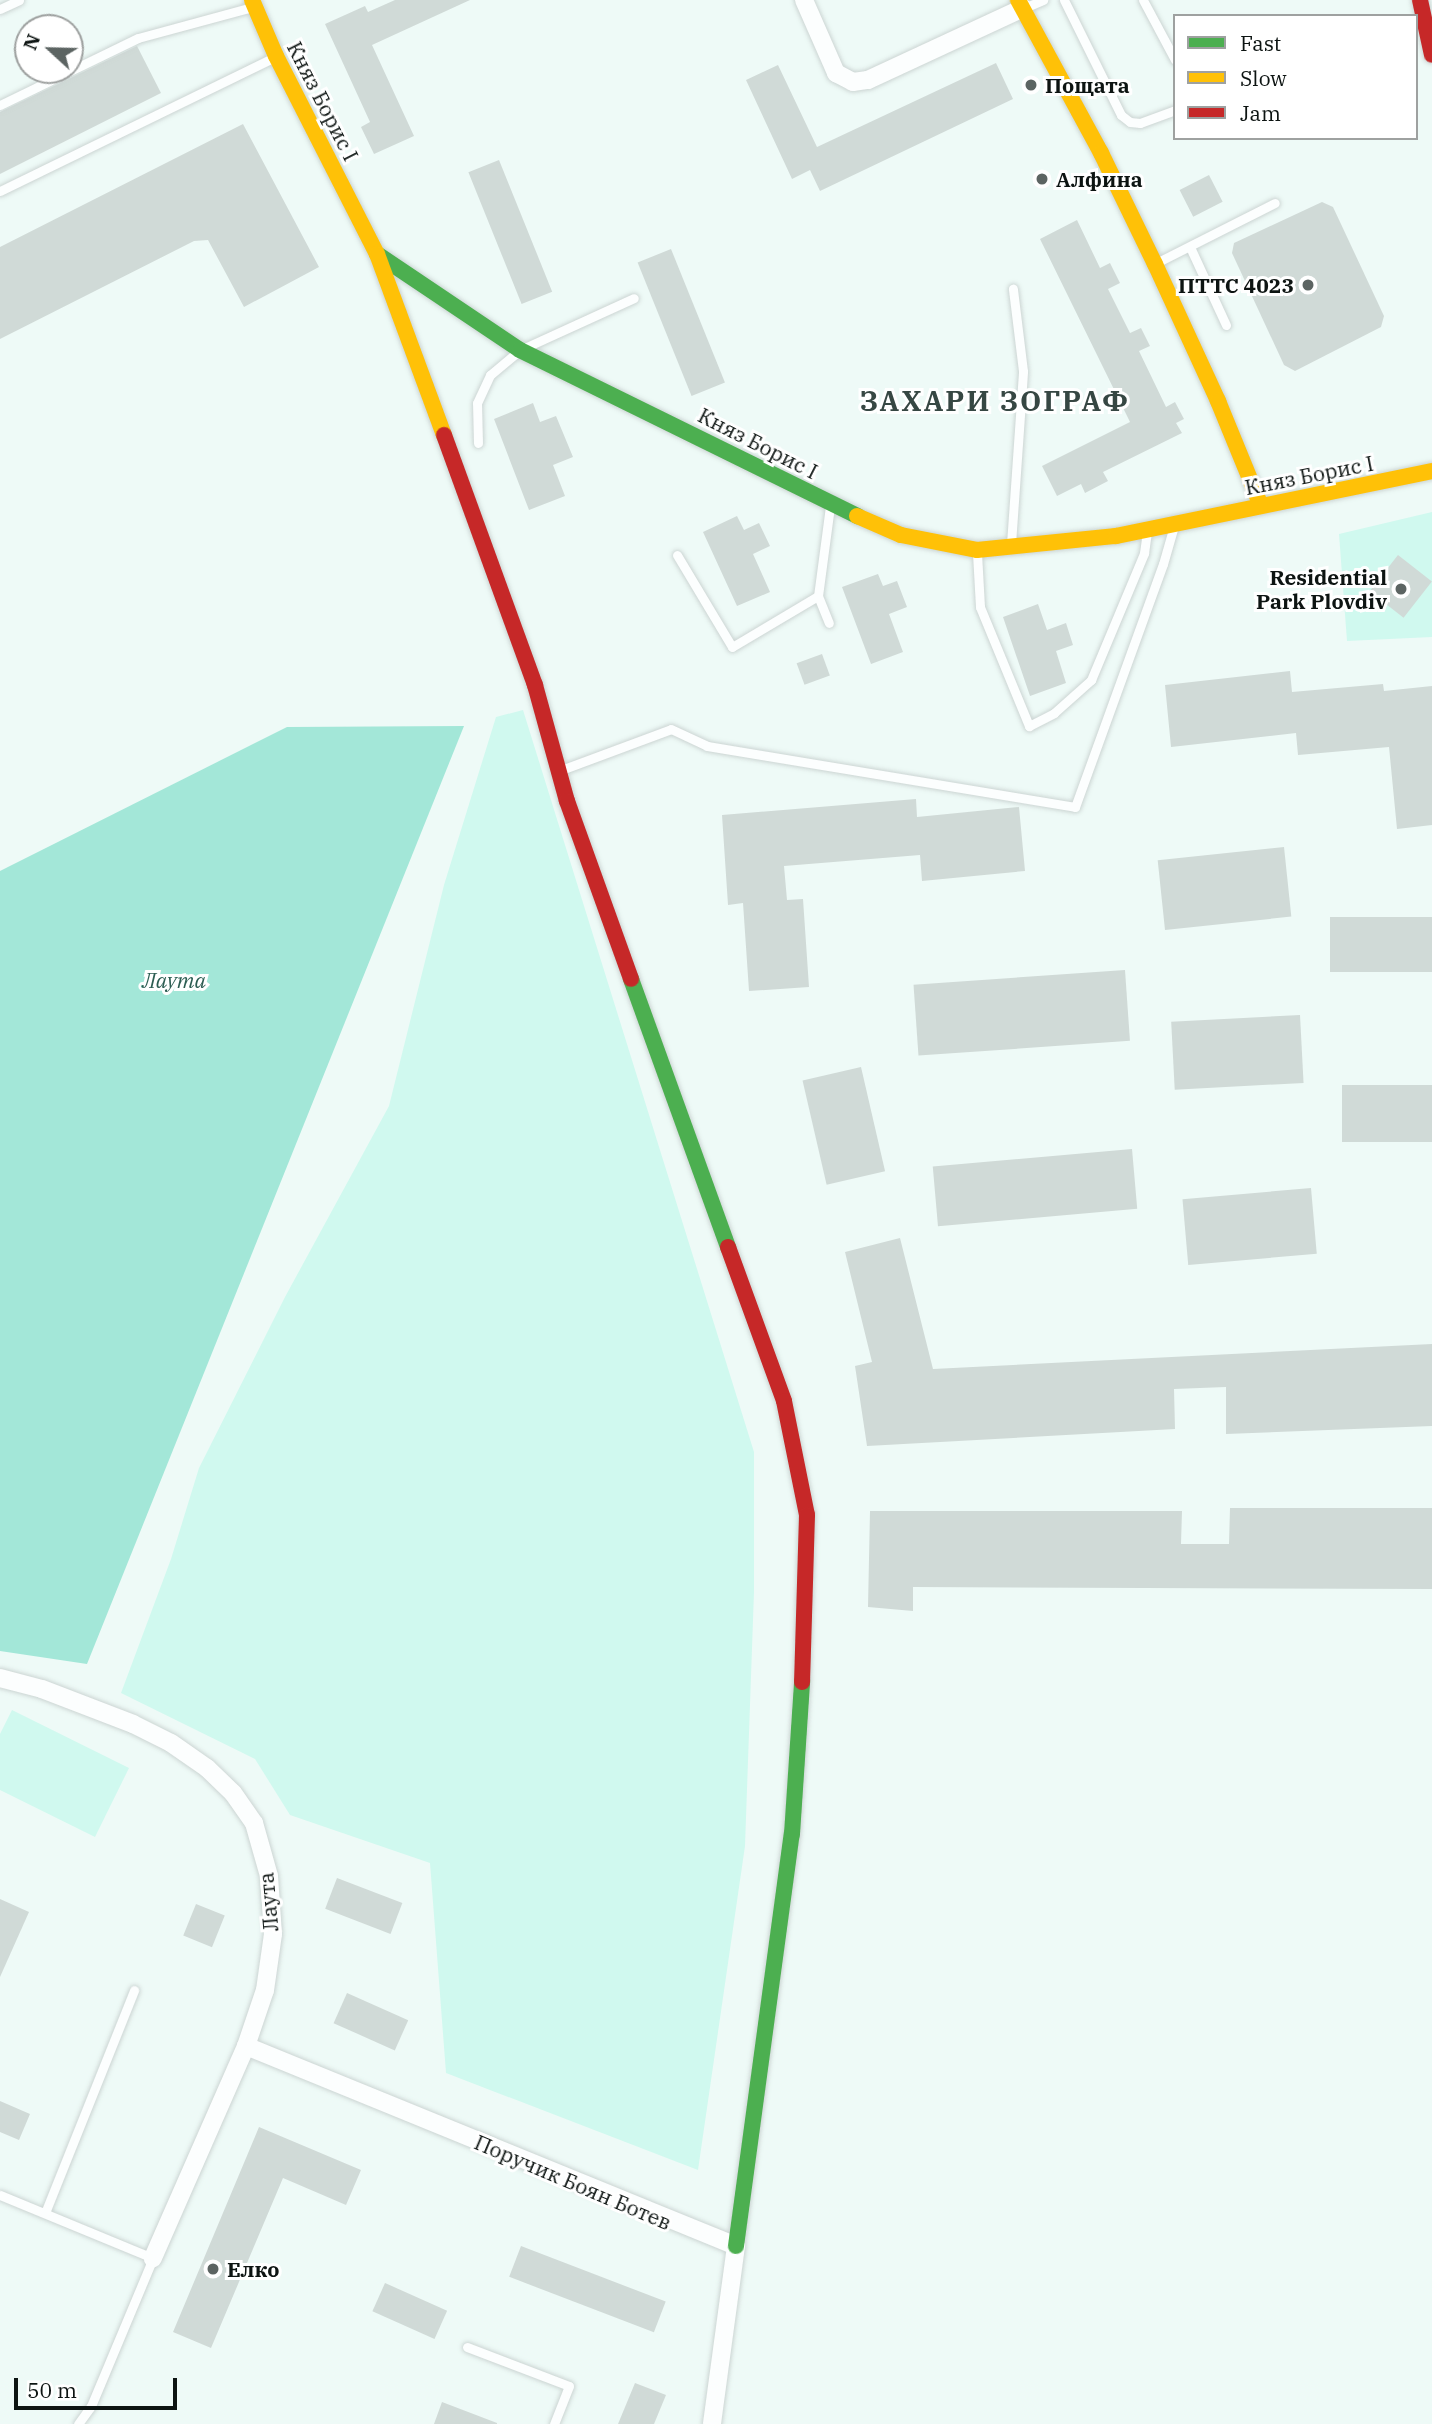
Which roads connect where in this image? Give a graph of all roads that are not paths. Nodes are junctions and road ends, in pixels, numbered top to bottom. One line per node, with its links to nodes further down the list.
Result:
1 (19, 0): 9 (lane)
2 (804, 0): 8 (street)
3 (1043, 0): 8 (lane)
4 (1064, 0): 14 (lane)
5 (1143, 0): 12 (lane)
6 (1420, 0): 10 (street)
7 (258, 2): 11 (street, Княз Борис I); 13 (lane)
8 (1021, 4): 19 (street)
9 (0, 9)
10 (1432, 55)
11 (276, 56): 15 (lane); 18 (street, Княз Борис I)
12 (1173, 56)
13 (0, 105)
14 (1173, 111)
15 (0, 191)
16 (1276, 203): 17 (lane)
17 (1190, 247): 19 (lane); 22 (lane)
18 (377, 254): 23 (street, Княз Борис I); 35 (street)
19 (1154, 264): 27 (street)
20 (1013, 289): 30 (lane)
21 (634, 298): 23 (lane)
22 (1226, 325)
23 (520, 350): 24 (lane); 26 (street, Княз Борис I)
24 (478, 443)
25 (1432, 471): 27 (street, Княз Борис I)
26 (831, 504): 31 (street, Княз Борис I); 33 (lane)
27 (1261, 506): 28 (street, Княз Борис I)
28 (1174, 524): 29 (street, Княз Борис I); 35 (lane)
29 (1147, 530): 30 (street, Княз Борис I); 31 (lane)
30 (1011, 546): 31 (street, Княз Борис I)
31 (977, 551)
32 (677, 555): 33 (lane)
33 (818, 596): 34 (lane)
34 (829, 623)
35 (559, 770): 41 (street)
36 (0, 1678): 38 (street, Лаута)
37 (134, 1990): 40 (lane)
38 (246, 2046): 41 (street, Поручик Боян Ботев); 42 (street, Лаута)
39 (0, 2195): 40 (lane)
40 (45, 2213): 42 (lane)
41 (736, 2246): 46 (street)
42 (153, 2258): 44 (lane)
43 (467, 2347): 45 (lane)
44 (78, 2424)
45 (554, 2424)
46 (712, 2424)

